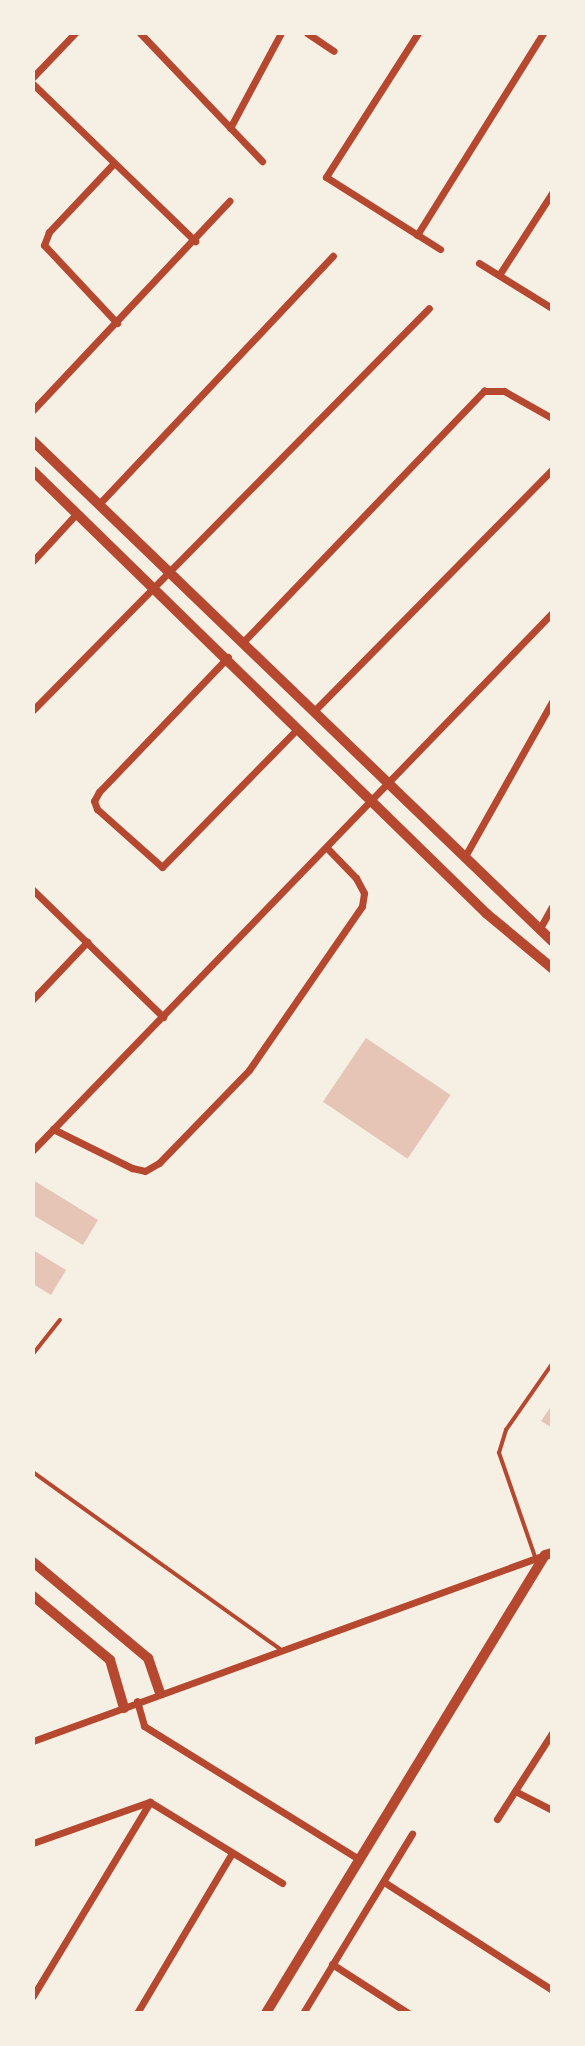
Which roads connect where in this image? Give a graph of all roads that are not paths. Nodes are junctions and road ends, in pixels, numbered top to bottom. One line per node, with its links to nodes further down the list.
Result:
1 (75, 33): 8 (street)
2 (139, 33): 10 (street)
3 (281, 33): 10 (street)
4 (307, 33): 7 (street)
5 (418, 33): 15 (street)
6 (543, 33): 15 (street)
7 (334, 51)
8 (33, 77)
9 (33, 84): 12 (street)
10 (230, 128): 11 (street)
11 (262, 161)
12 (114, 163): 16 (street); 23 (street)
13 (552, 193): 20 (street)
14 (229, 201): 16 (street)
15 (417, 235): 17 (street)
16 (195, 241): 23 (street)
17 (440, 249)
18 (333, 256): 29 (street)
19 (479, 263): 20 (street)
20 (499, 275): 22 (street)
21 (429, 308): 32 (street)
22 (552, 308)
23 (117, 323): 24 (street)
24 (33, 410)
25 (552, 418): 35 (street)
26 (33, 441): 29 (main road)
27 (552, 470): 38 (street)
28 (33, 471): 30 (main road)
29 (99, 504): 32 (main road)
30 (76, 514): 31 (street); 33 (main road)
31 (33, 561)
32 (168, 569): 33 (street); 35 (main road)
33 (154, 585): 36 (main road); 39 (street)
34 (552, 613): 41 (street)
35 (244, 641): 38 (main road)
36 (229, 657): 40 (main road); 40 (street)
37 (552, 702): 44 (street)
38 (316, 709): 41 (main road)
39 (33, 710)
40 (298, 728): 42 (main road)
41 (389, 784): 42 (street); 44 (main road)
42 (372, 801): 43 (street); 50 (main road)
43 (327, 848): 52 (street); 53 (street)
44 (464, 858): 47 (main road)
45 (33, 890): 49 (street)
46 (552, 906): 47 (street)
47 (539, 930): 48 (main road)
48 (552, 941)
49 (87, 942): 51 (street); 52 (street)
50 (552, 968)
51 (33, 999)
52 (163, 1017): 53 (street)
53 (53, 1129): 54 (street)
54 (33, 1150)
55 (60, 1320): 56 (lane)
56 (33, 1354)
57 (552, 1364): 59 (lane)
58 (33, 1472): 62 (lane)
59 (544, 1556): 62 (street); 75 (main road)
60 (33, 1562): 63 (main road)
61 (33, 1596): 65 (main road)
62 (280, 1649): 63 (street)
63 (160, 1692): 64 (street)
64 (137, 1701): 65 (street); 75 (street)
65 (124, 1708): 67 (street)
66 (552, 1733): 68 (street)
67 (33, 1741)
68 (515, 1791): 70 (street); 71 (street)
69 (150, 1802): 73 (street); 74 (street); 80 (street)
70 (552, 1810)
71 (498, 1819)
72 (412, 1834): 76 (street)
73 (33, 1843)
74 (232, 1853): 77 (street); 81 (street)
75 (360, 1860): 82 (main road)
76 (384, 1882): 78 (street); 79 (street)
77 (282, 1883)
78 (332, 1965): 83 (street); 84 (street)
79 (552, 1990)
80 (33, 1996)
81 (137, 2013)
82 (266, 2013)
83 (303, 2013)
84 (408, 2013)

